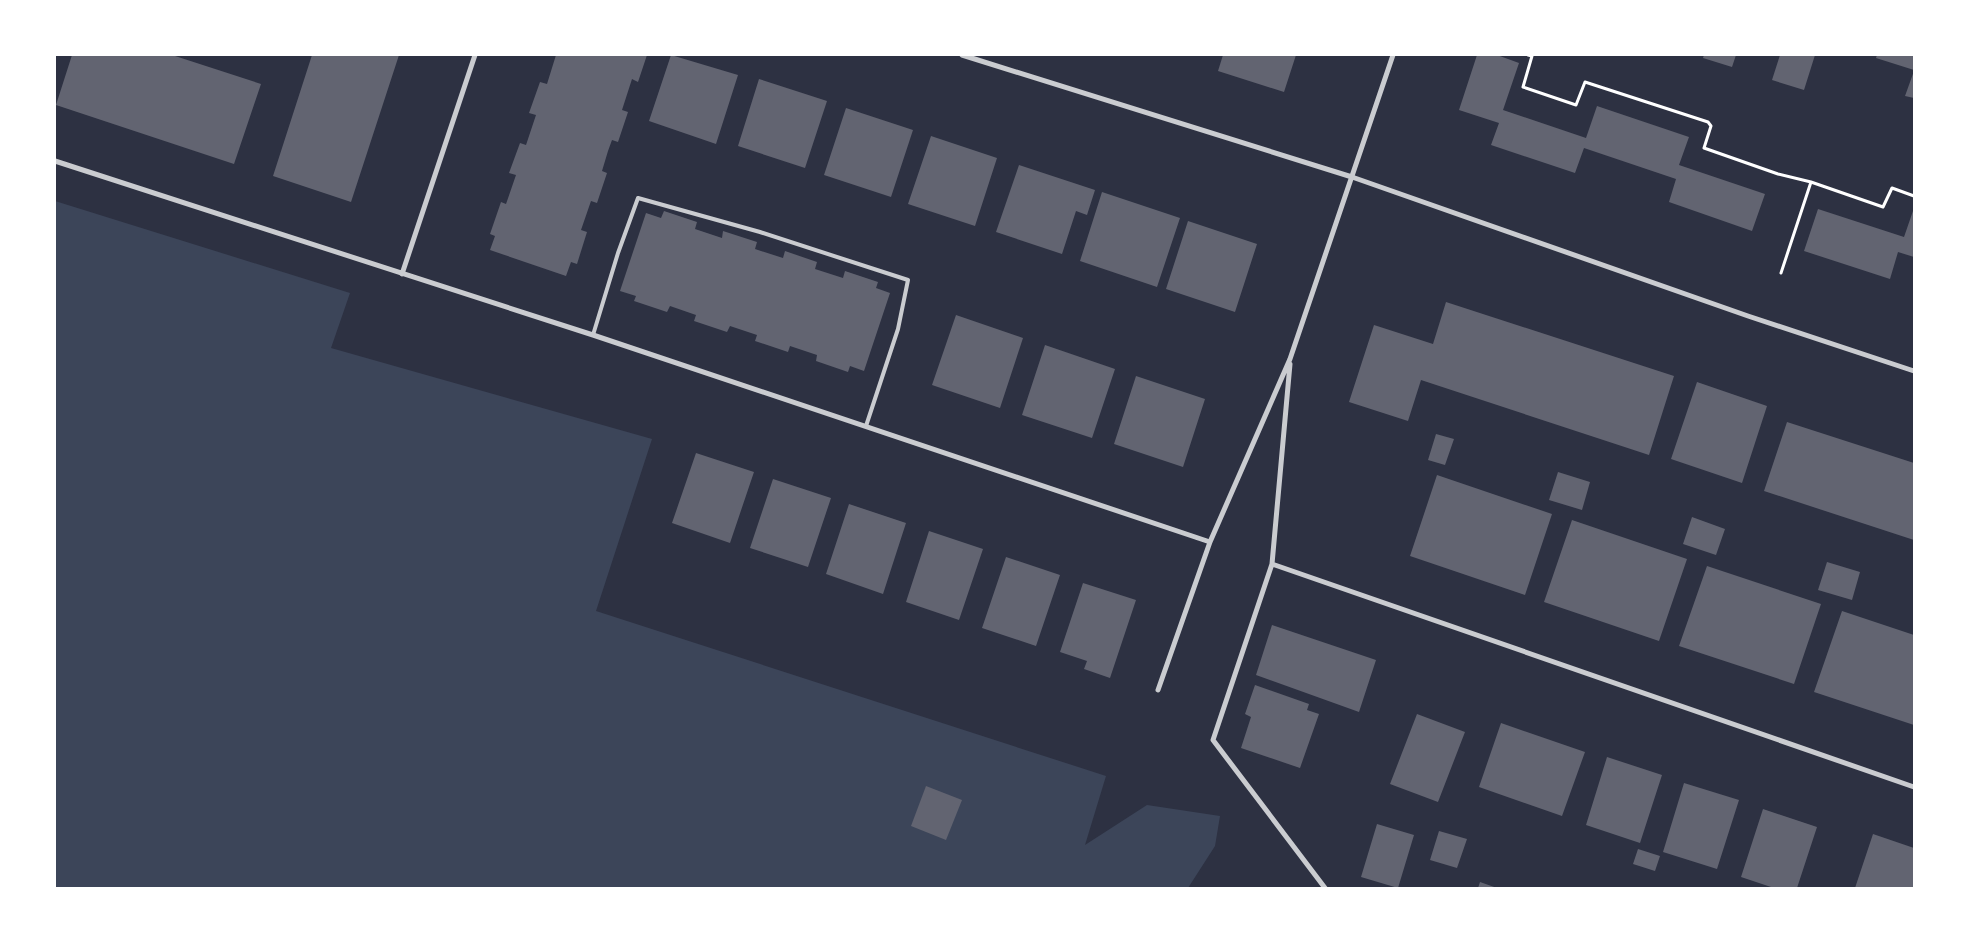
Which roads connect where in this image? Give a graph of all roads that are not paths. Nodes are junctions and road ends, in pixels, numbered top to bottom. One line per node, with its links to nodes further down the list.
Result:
1 (475, 55): 6 (street)
2 (962, 55): 5 (street)
3 (1393, 55): 5 (street)
4 (55, 161): 6 (street)
5 (1352, 177): 8 (street); 9 (street)
6 (402, 274): 7 (street)
7 (593, 335): 10 (street); 10 (lane)
8 (1290, 359): 11 (street); 12 (street)
9 (1914, 371)
10 (866, 426): 11 (street)
11 (1210, 542): 13 (street)
12 (1272, 564): 14 (street); 15 (street)
13 (1158, 690)
14 (1914, 787)
15 (1325, 888)

